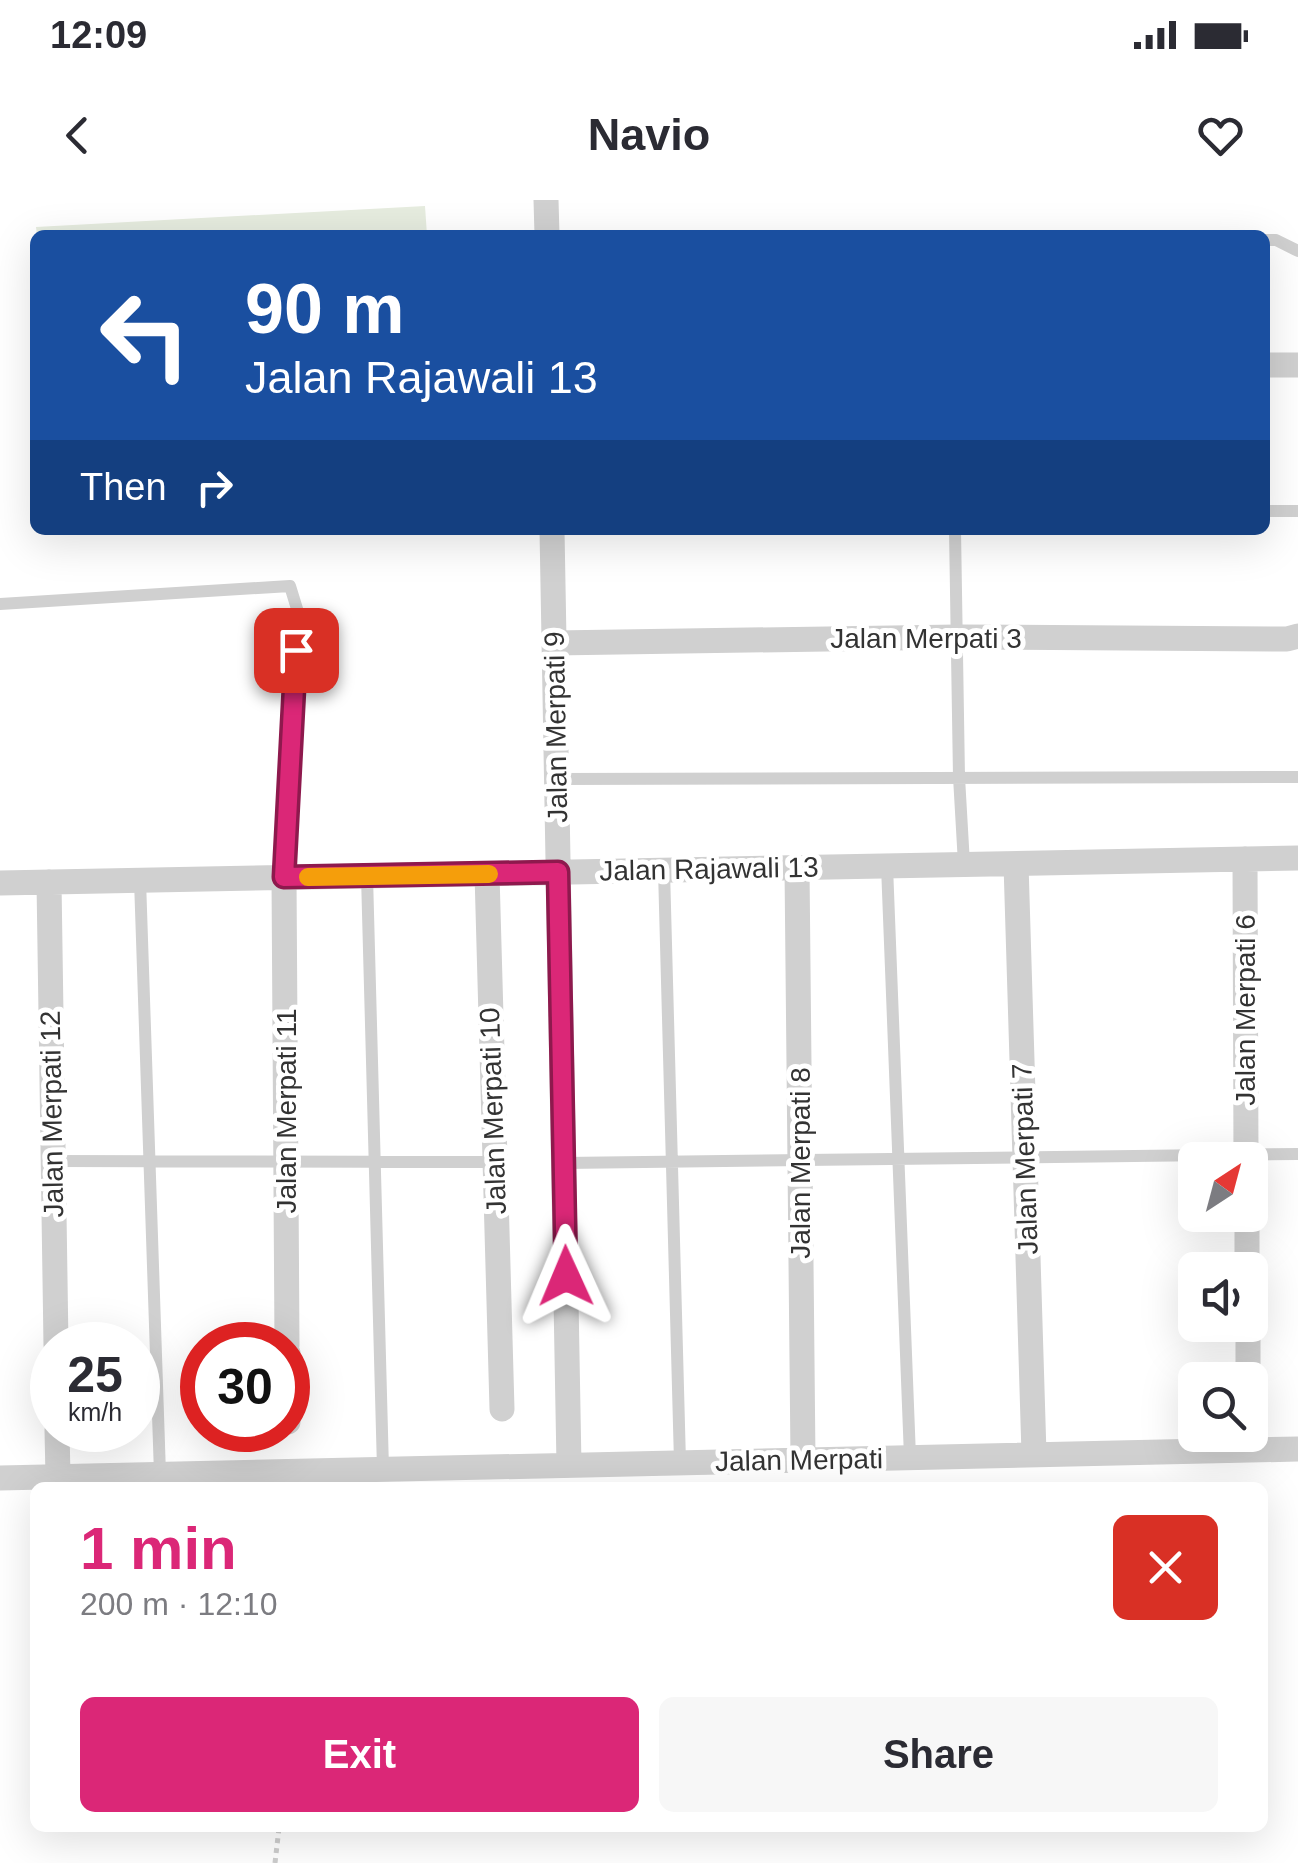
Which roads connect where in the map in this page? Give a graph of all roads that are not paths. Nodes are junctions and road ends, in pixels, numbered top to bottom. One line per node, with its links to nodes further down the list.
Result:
1 (546, 200): 2 (street)
2 (547, 230)
3 (1270, 240): 4 (lane)
4 (1298, 251)
5 (1270, 365): 6 (street)
6 (1298, 365)
7 (1298, 510): 8 (lane)
8 (1270, 511)
9 (552, 535): 14 (street, Jalan Merpati 9)
10 (955, 535): 12 (lane)
11 (0, 604): 28 (lane)
12 (957, 636): 13 (street, Jalan Merpati 3); 14 (street, Jalan Merpati 3); 16 (lane)
13 (1298, 636)
14 (554, 643): 17 (street, Jalan Merpati 9)
15 (1298, 776): 16 (lane)
16 (959, 778): 17 (lane); 20 (lane)
17 (556, 779): 25 (street, Jalan Merpati 9)
18 (1298, 858): 19 (street, Jalan Rajawali 13)
19 (1245, 859): 21 (street, Jalan Rajawali 13); 32 (street, Jalan Merpati 6)
20 (964, 864): 21 (street, Jalan Rajawali 13); 22 (street, Jalan Rajawali 13)
21 (1016, 864): 35 (street, Jalan Merpati 7)
22 (886, 866): 23 (street, Jalan Rajawali 13); 37 (lane)
23 (797, 868): 24 (street, Jalan Rajawali 13); 38 (street, Jalan Merpati 8)
24 (664, 870): 25 (street, Jalan Rajawali 13); 45 (lane)
25 (558, 872): 26 (street, Jalan Rajawali 13); 44 (street, Jalan Merpati 9)
26 (487, 874): 27 (street, Jalan Rajawali 13); 43 (street, Jalan Merpati 10)
27 (366, 876): 28 (street, Jalan Rajawali 13); 42 (lane)
28 (284, 877): 29 (street, Jalan Rajawali 13); 41 (street, Jalan Merpati 11)
29 (140, 880): 30 (street, Jalan Rajawali 13); 40 (lane)
30 (49, 882): 31 (street, Jalan Rajawali 13); 39 (street, Jalan Merpati 12)
31 (0, 883)
32 (1246, 1142)
33 (1298, 1154): 34 (lane)
34 (1268, 1156)
35 (1025, 1157): 36 (lane); 37 (lane); 53 (street, Jalan Merpati 7)
36 (1178, 1157)
37 (898, 1158): 38 (lane); 54 (lane)
38 (800, 1160): 45 (lane); 55 (street, Jalan Merpati 8)
39 (53, 1161): 40 (lane); 46 (street, Jalan Merpati 12)
40 (150, 1162): 41 (lane); 59 (lane)
41 (286, 1162): 42 (lane); 47 (street, Jalan Merpati 11)
42 (374, 1162): 43 (lane); 58 (lane)
43 (495, 1162): 48 (street, Jalan Merpati 10)
44 (564, 1162): 45 (lane); 57 (street, Jalan Merpati 9)
45 (672, 1162): 56 (lane)
46 (56, 1322)
47 (288, 1322)
48 (502, 1409)
49 (1268, 1444): 51 (street, Jalan Merpati)
50 (1178, 1446): 53 (street, Jalan Merpati)
51 (1298, 1448)
52 (57, 1452): 60 (street)
53 (1034, 1454): 54 (street, Jalan Merpati)
54 (910, 1457): 55 (street, Jalan Merpati)
55 (802, 1459): 56 (street, Jalan Merpati)
56 (680, 1462): 57 (street, Jalan Merpati)
57 (569, 1464): 58 (street, Jalan Merpati)
58 (384, 1469): 59 (street, Jalan Merpati)
59 (160, 1474): 60 (street, Jalan Merpati)
60 (58, 1476): 61 (street, Jalan Merpati)
61 (0, 1478)

